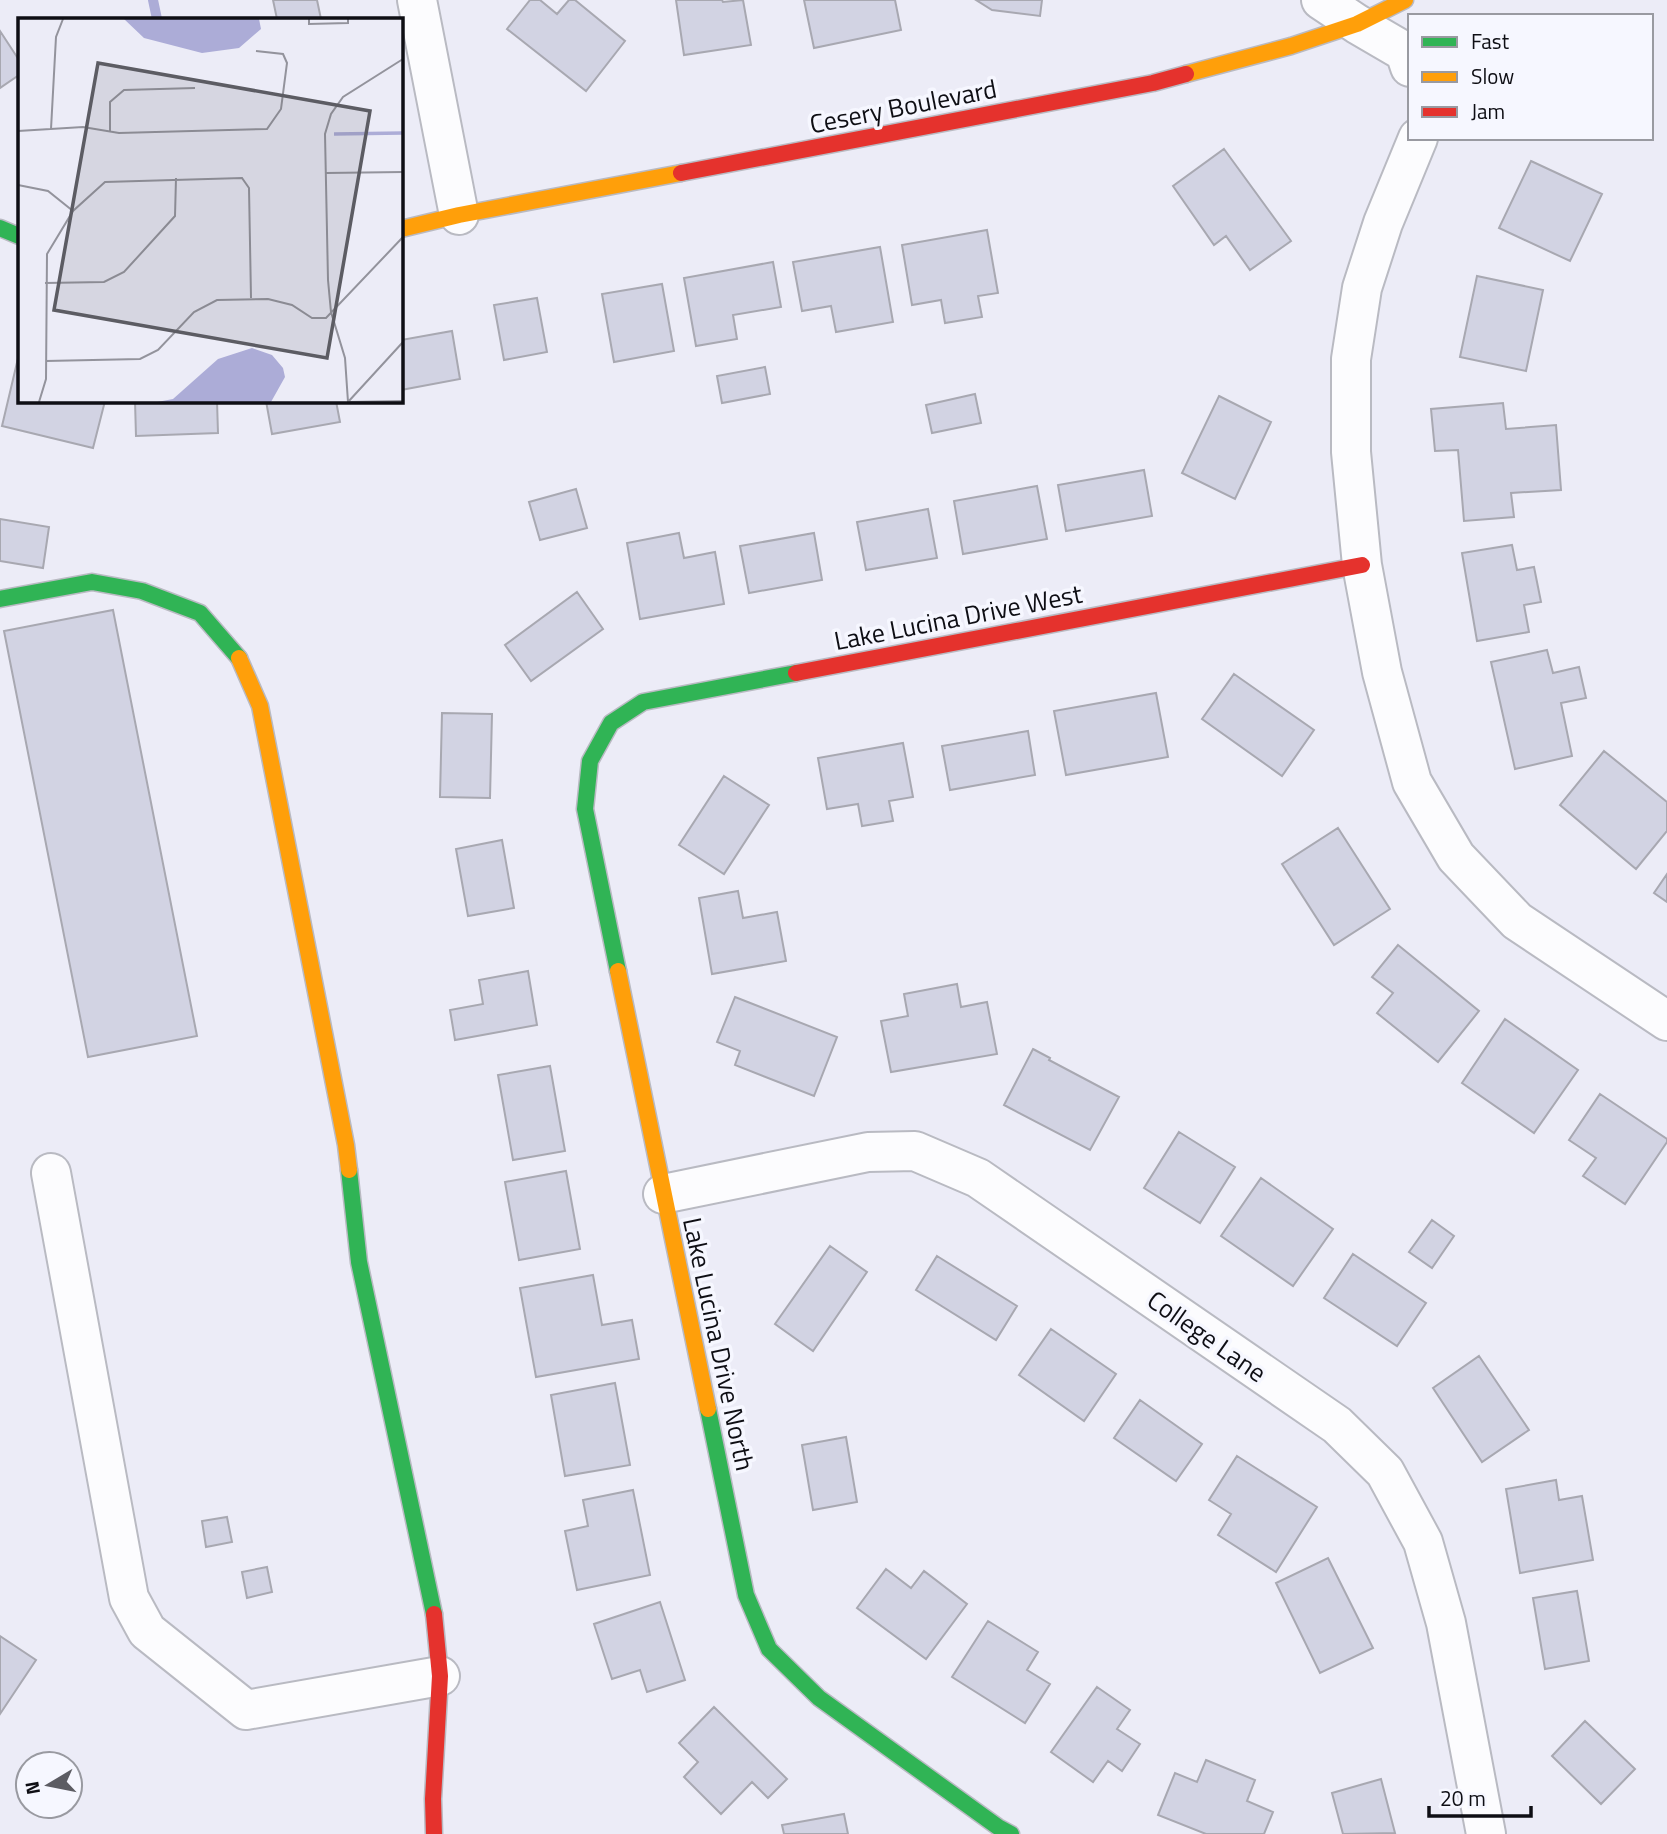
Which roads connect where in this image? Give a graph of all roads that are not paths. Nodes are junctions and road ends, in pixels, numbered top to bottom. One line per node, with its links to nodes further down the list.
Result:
1 (416, 0): 7 (street)
2 (1321, 0): 4 (street)
3 (1405, 0): 4 (street, Cesery Boulevard)
4 (1357, 24): 5 (street); 7 (street, Cesery Boulevard)
5 (1408, 61)
6 (1417, 140): 11 (street)
7 (459, 215): 9 (street, Cesery Boulevard)
8 (0, 228): 10 (street)
9 (402, 229)
10 (18, 236)
11 (1362, 565): 13 (street, Lake Lucina Drive West); 14 (street)
12 (0, 598): 17 (street)
13 (590, 761): 16 (street, Lake Lucina Drive North)
14 (1667, 1021)
15 (51, 1173): 17 (street)
16 (663, 1194): 18 (street, Lake Lucina Drive North); 20 (street, College Lane)
17 (440, 1676): 19 (street)
18 (1001, 1832)
19 (434, 1834)
20 (1486, 1834)

